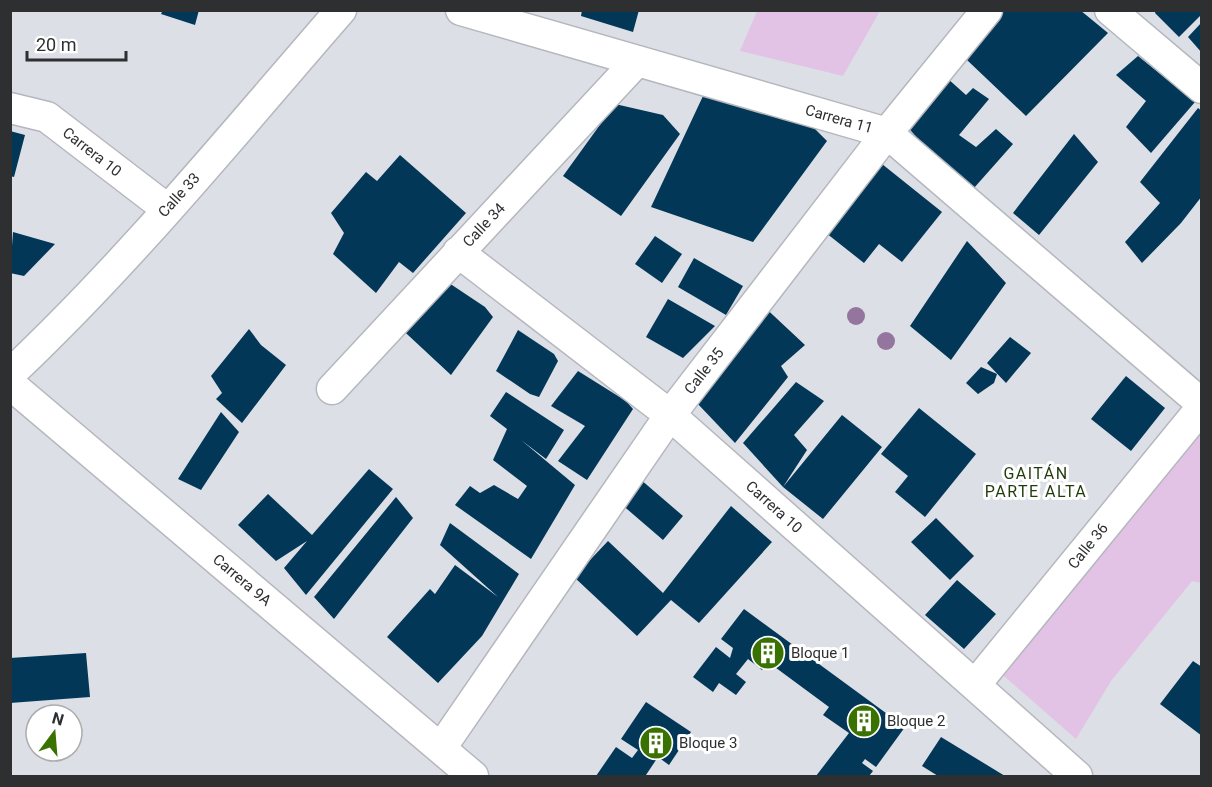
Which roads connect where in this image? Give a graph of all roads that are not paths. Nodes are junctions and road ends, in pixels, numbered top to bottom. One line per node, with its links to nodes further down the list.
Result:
1 (341, 10): 9 (street, Calle 33)
2 (461, 10): 5 (street, Carrera 11)
3 (987, 10): 8 (street, Calle 35)
4 (1110, 10): 6 (street)
5 (637, 62): 8 (street, Carrera 11); 10 (street, Calle 34)
6 (1202, 88)
7 (10, 108): 9 (street, Carrera 10)
8 (886, 133): 14 (street, Carrera 11); 15 (street, Calle 35)
9 (167, 209): 11 (street, Calle 33)
10 (458, 252): 13 (street, Calle 34); 15 (street, Carrera 10)
11 (10, 374)
12 (10, 384): 17 (street, Carrera 9A)
13 (332, 389)
14 (1202, 406): 16 (street, Calle 36)
15 (670, 415): 16 (street, Carrera 10); 17 (street, Calle 35)
16 (975, 685): 19 (street, Carrera 10)
17 (441, 748): 18 (street, Carrera 9A)
18 (473, 777)
19 (1077, 777)

